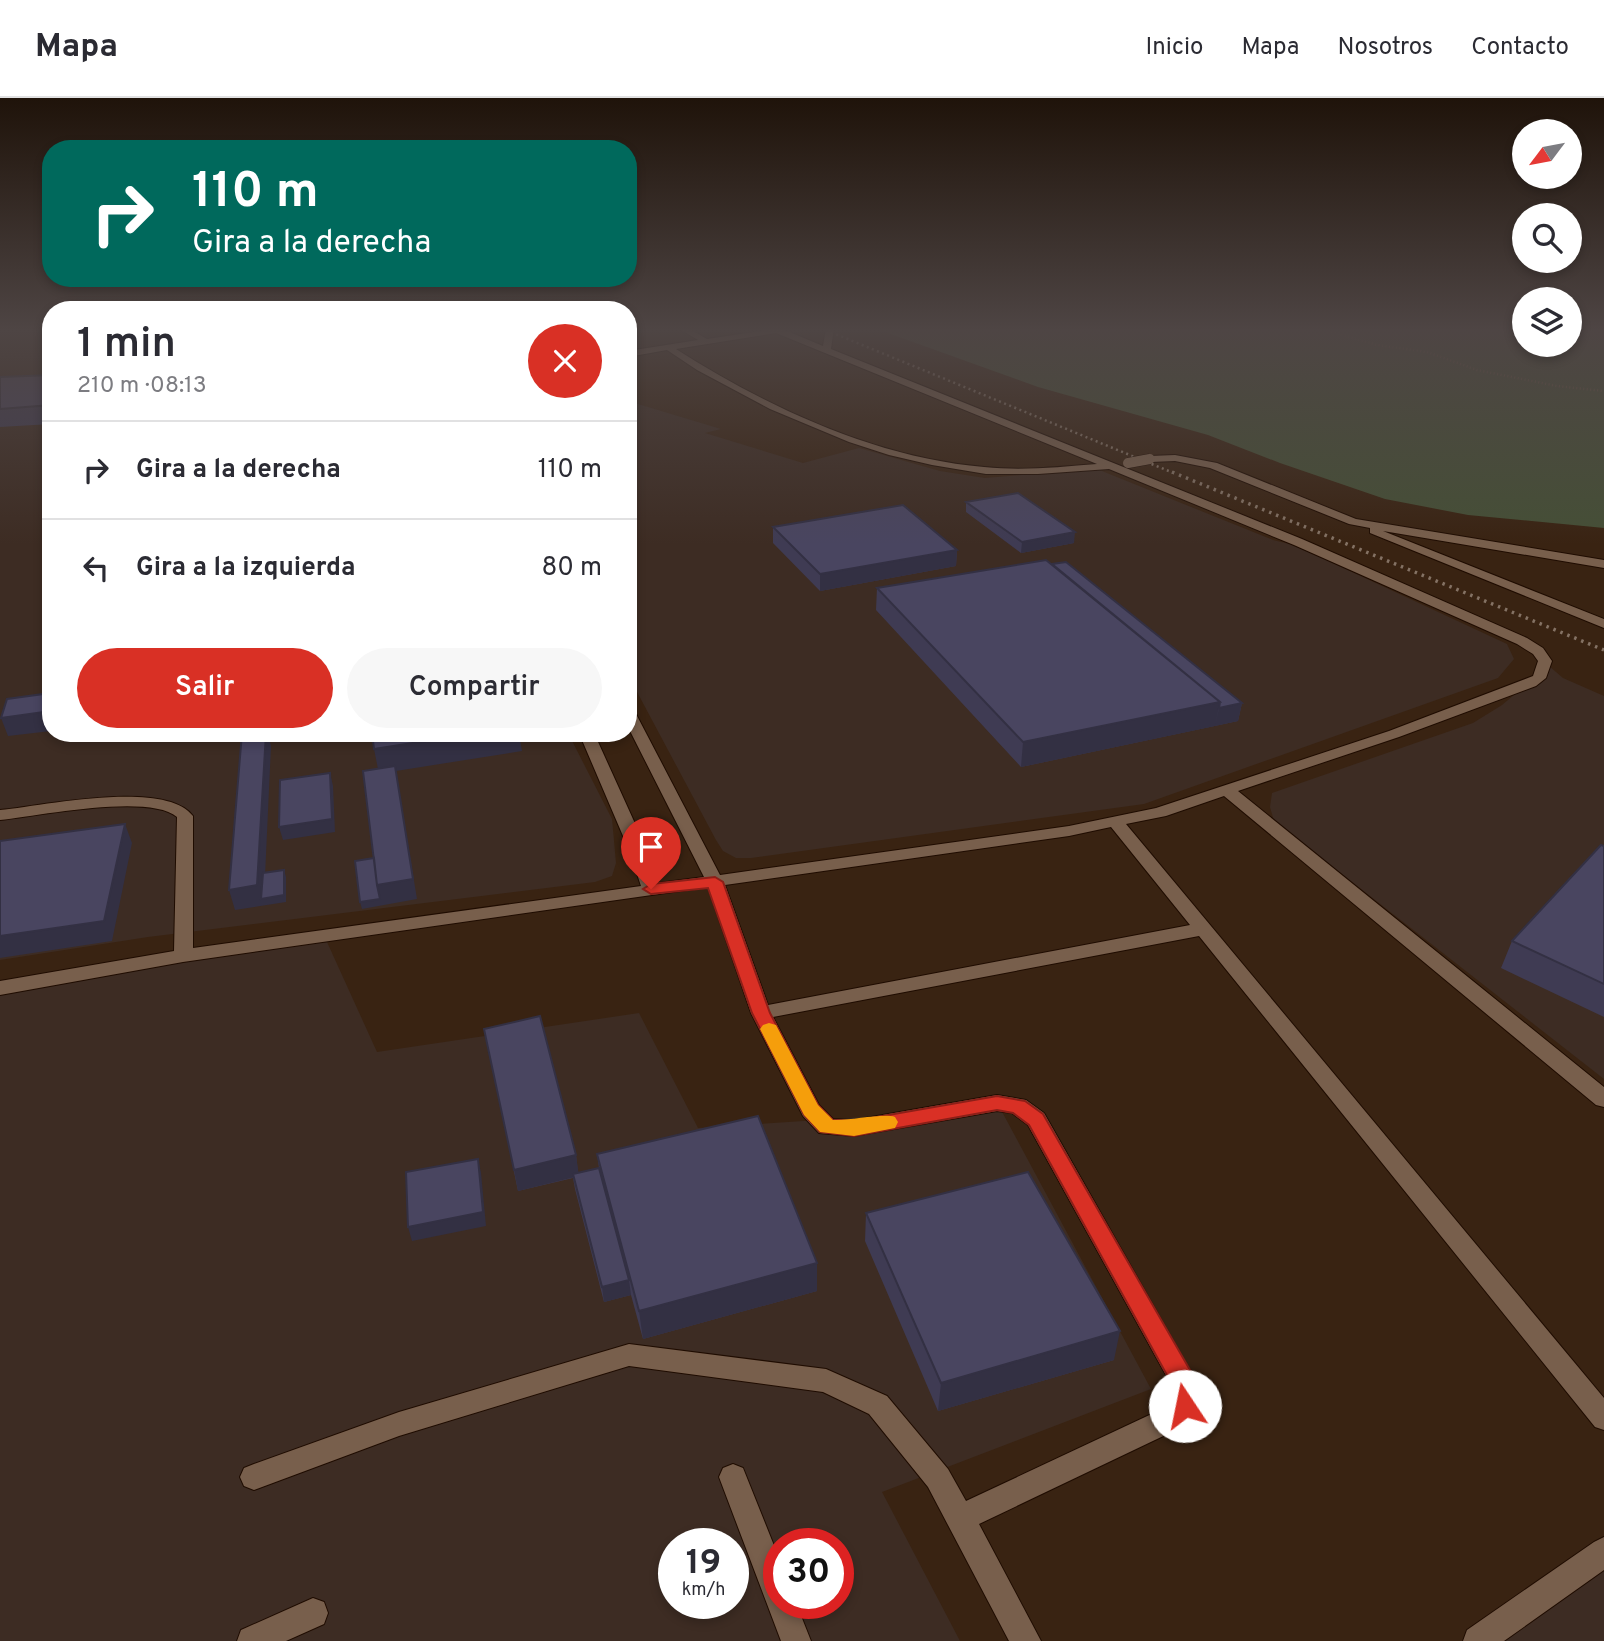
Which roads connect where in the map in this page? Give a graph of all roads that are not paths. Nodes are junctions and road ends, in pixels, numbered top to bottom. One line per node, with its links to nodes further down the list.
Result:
1 (765, 400): 3 (street)
2 (950, 400): 3 (street)
3 (1110, 466): 4 (street, bridge); 9 (street)
4 (1353, 522): 5 (street); 6 (street)
5 (1604, 564)
6 (1604, 624)
7 (637, 730): 12 (street)
8 (590, 742): 13 (street)
9 (1227, 790): 11 (street); 18 (street)
10 (0, 816): 15 (street)
11 (1115, 821): 12 (street); 14 (street)
12 (715, 882): 13 (street); 17 (street)
13 (651, 889): 15 (street)
14 (1203, 929): 17 (street); 19 (street)
15 (183, 956): 16 (street)
16 (0, 988)
17 (761, 1013): 22 (street)
18 (1604, 1099)
19 (1604, 1418)
20 (254, 1477): 22 (street)
21 (733, 1477): 24 (street)
22 (961, 1518): 29 (street)
23 (1604, 1552): 30 (street)
24 (763, 1555)
25 (313, 1613): 27 (street)
26 (787, 1619): 28 (street)
27 (252, 1641)
28 (796, 1641)
29 (1026, 1641)
30 (1478, 1641)

